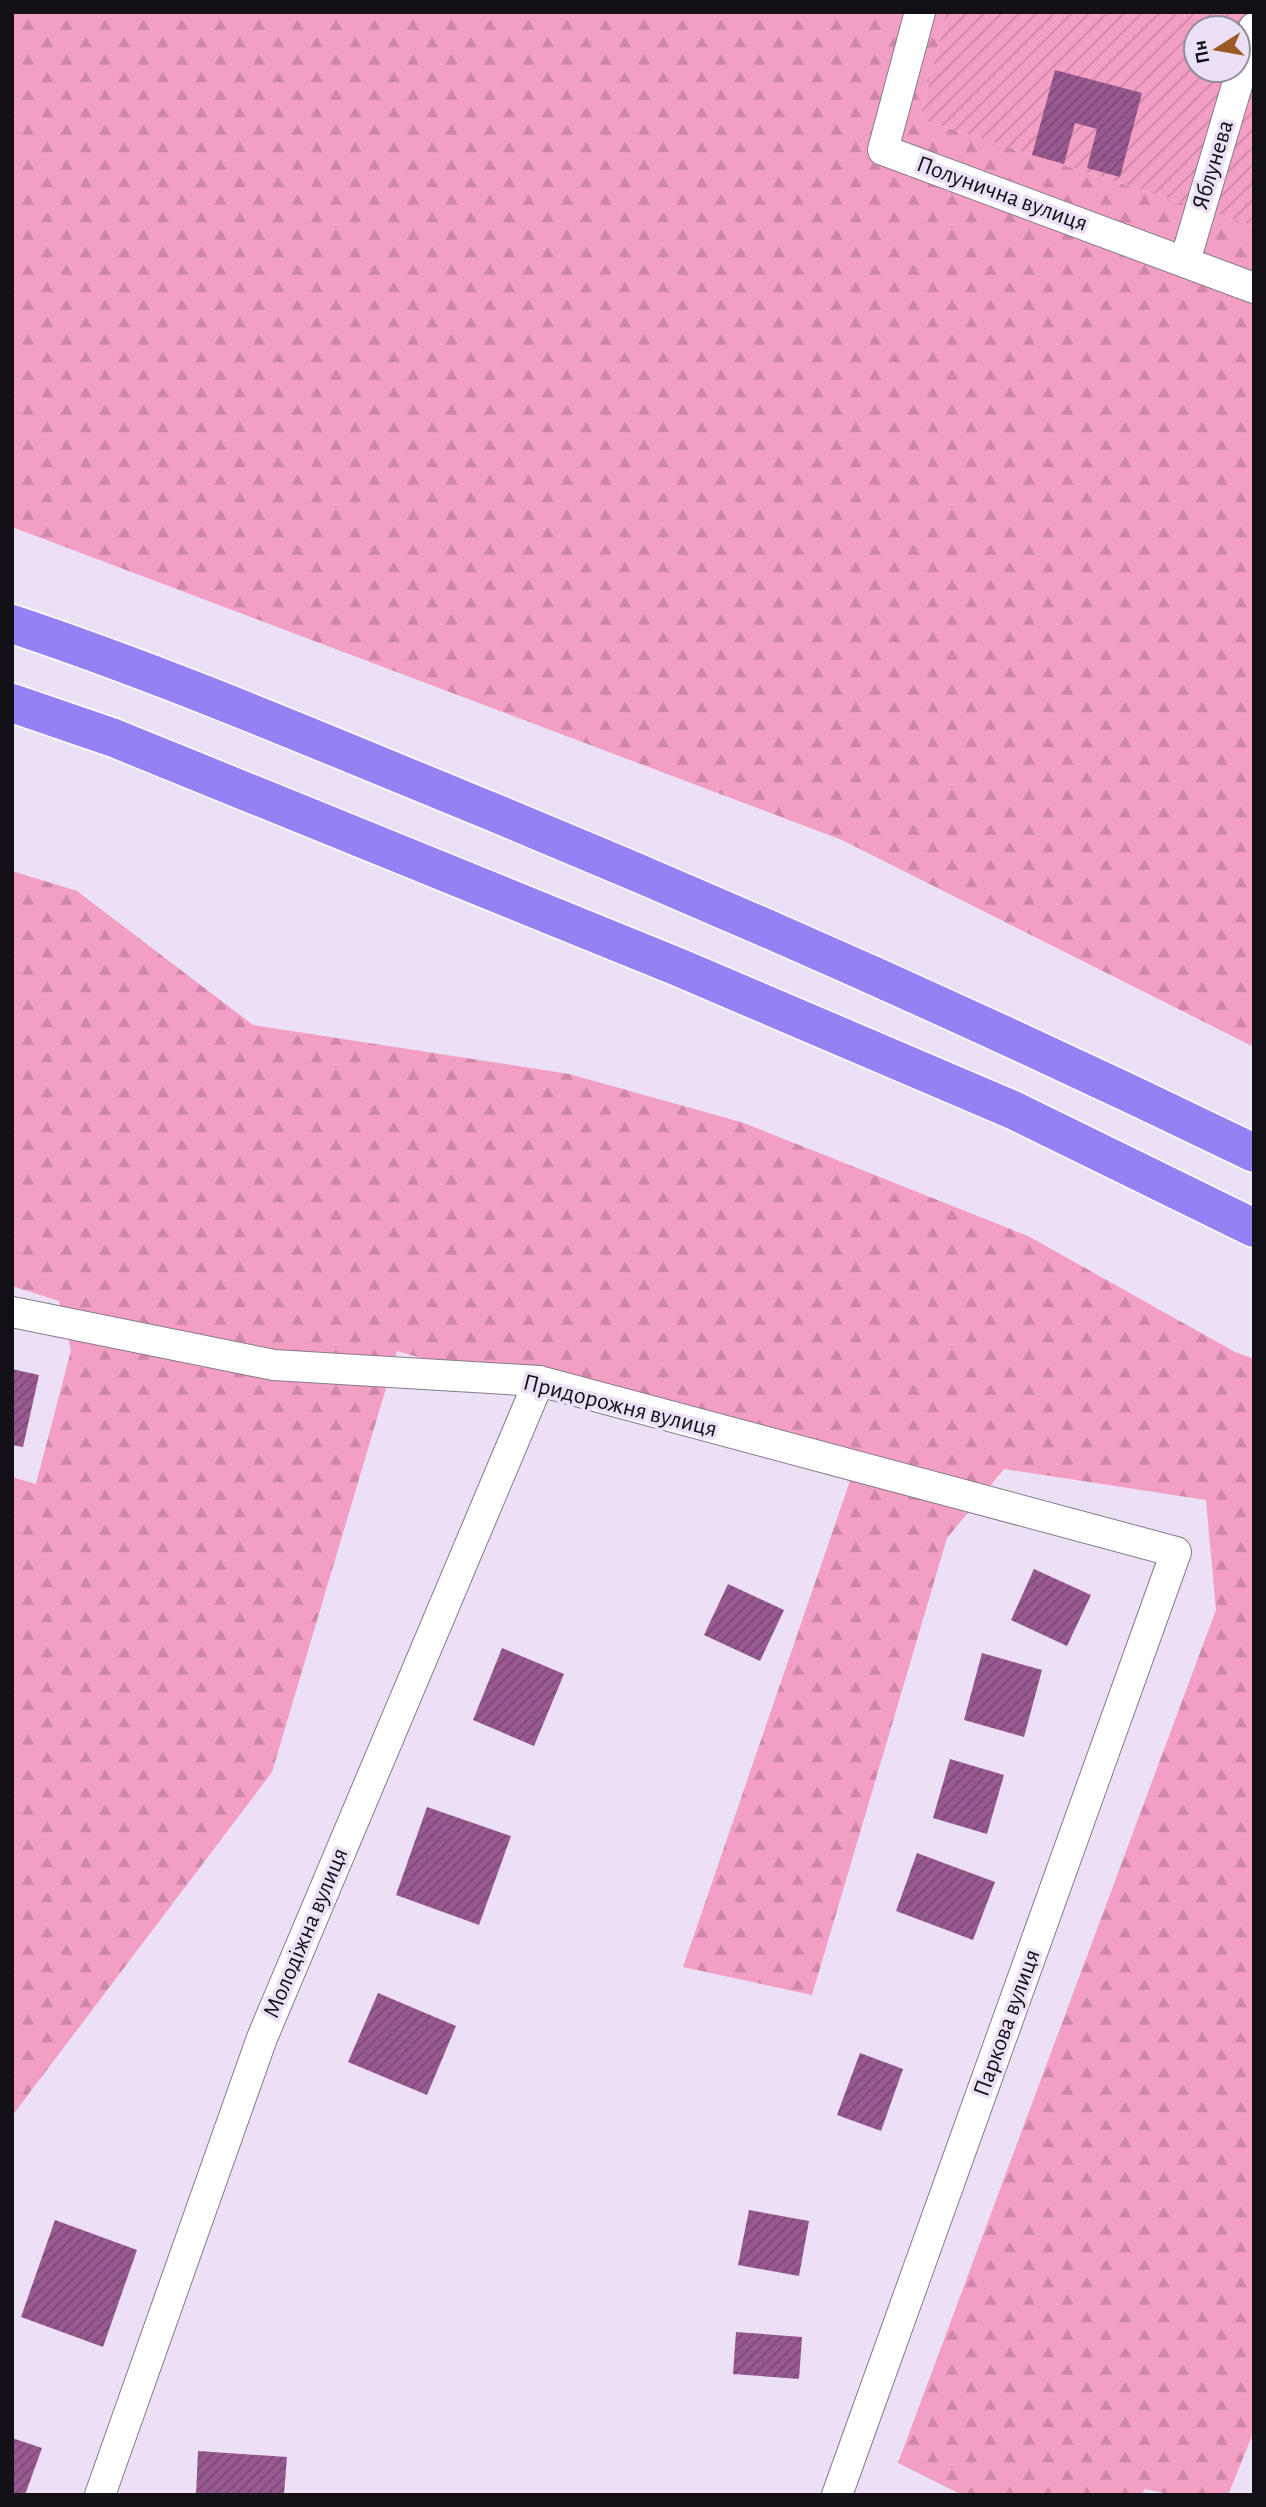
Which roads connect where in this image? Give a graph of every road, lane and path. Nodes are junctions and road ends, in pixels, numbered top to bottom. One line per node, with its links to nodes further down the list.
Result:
1 (920, 12): 3 (street, Полунична вулиця)
2 (1254, 28): 3 (street, Яблунева)
3 (1185, 261): 4 (street, Полунична вулиця)
4 (1254, 288)
5 (12, 624): 7 (highway)
6 (12, 703): 8 (highway)
7 (1254, 1153)
8 (1254, 1228)
9 (12, 1312): 10 (street, Придорожня вулиця)
10 (539, 1381): 11 (street, Придорожня вулиця); 12 (street, Молодіжна вулиця)
11 (1176, 1552): 13 (street, Паркова вулиця)
12 (100, 2495)
13 (837, 2495)

